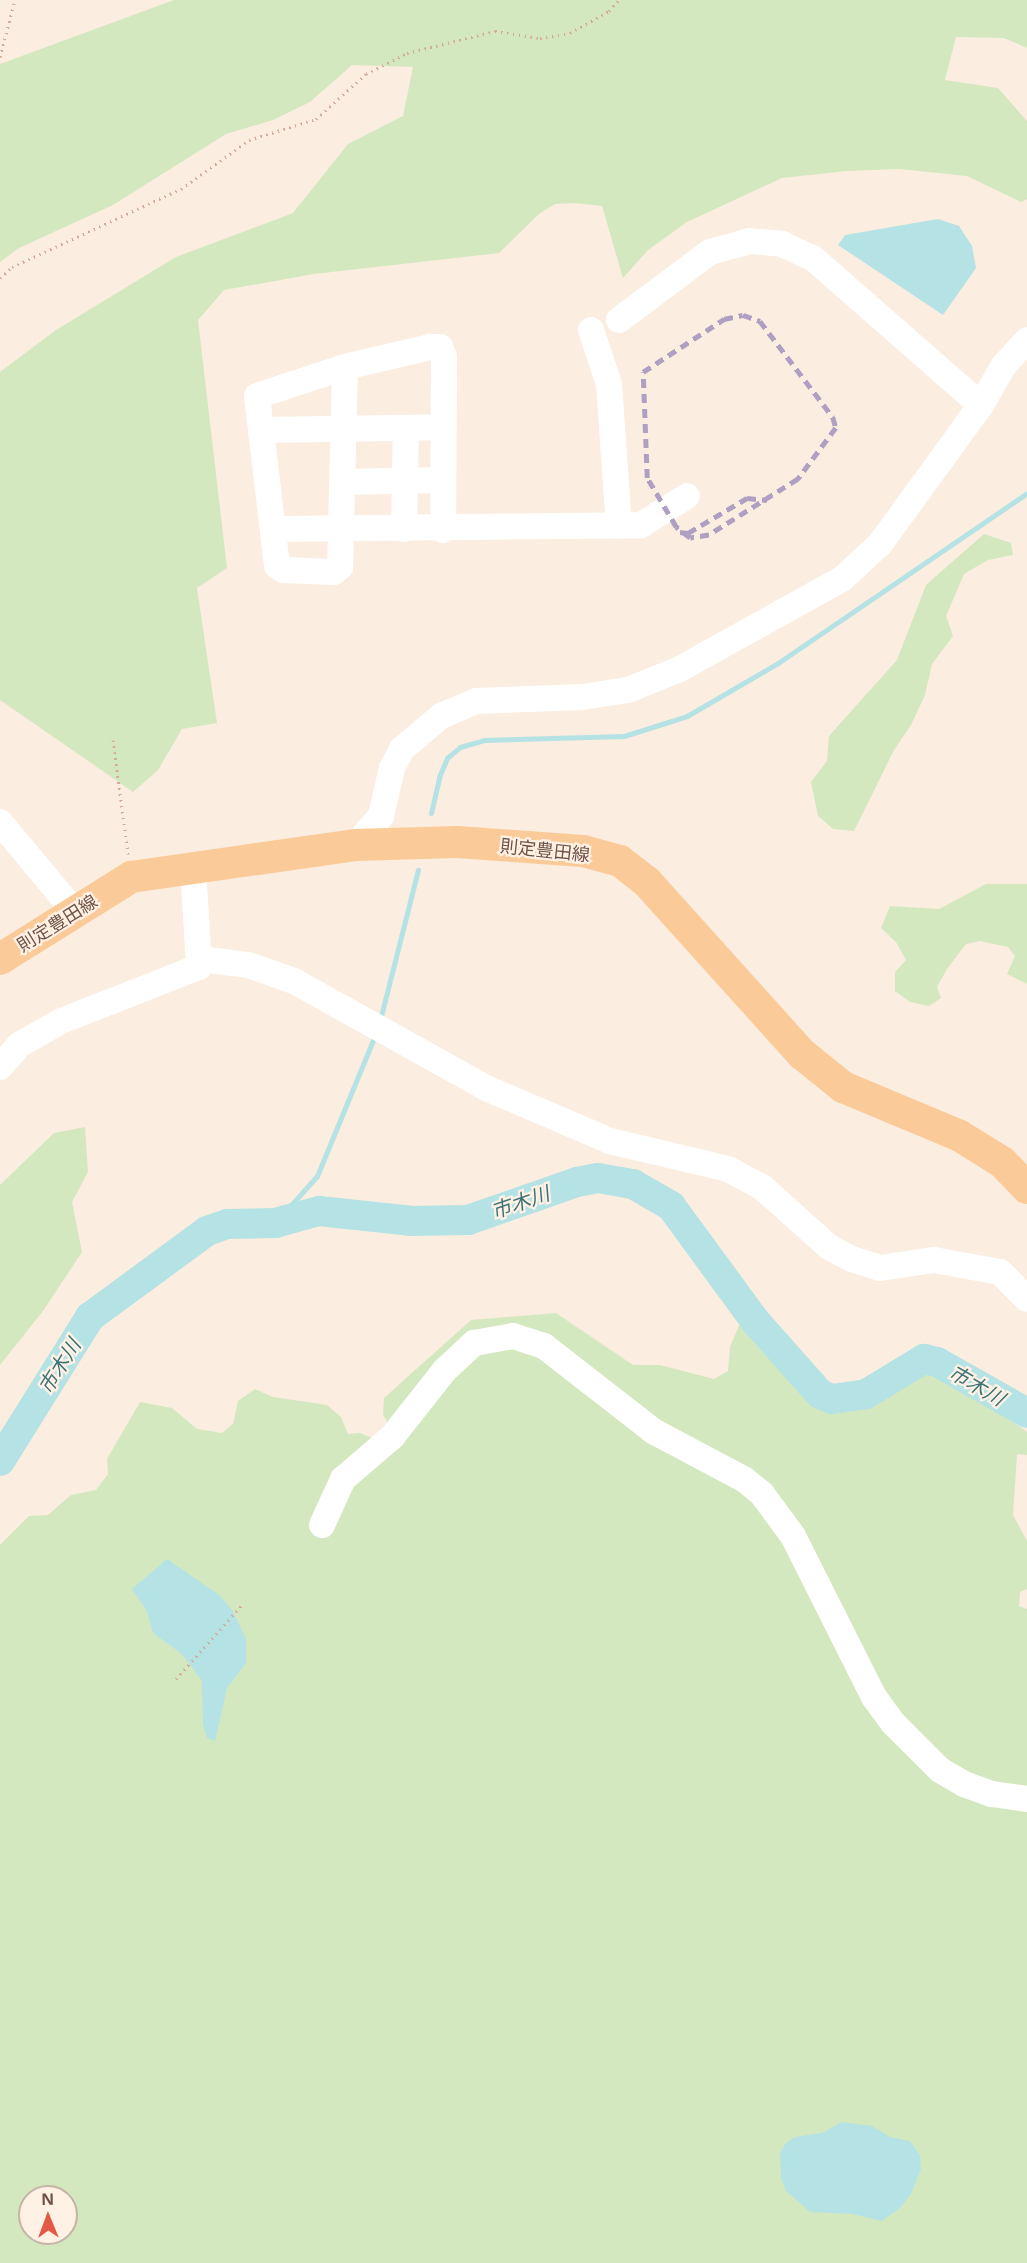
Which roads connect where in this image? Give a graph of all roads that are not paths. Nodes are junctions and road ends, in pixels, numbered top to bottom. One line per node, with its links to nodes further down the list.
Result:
1 (619, 320): 5 (street)
2 (591, 330): 14 (street)
3 (1027, 340): 5 (street)
4 (345, 368): 6 (street); 8 (street); 9 (street)
5 (981, 405): 20 (street)
6 (443, 427): 7 (street); 10 (street)
7 (406, 428): 8 (street); 11 (street)
8 (344, 429): 9 (street); 12 (street)
9 (261, 430): 15 (street)
10 (443, 480): 11 (street); 17 (street)
11 (405, 481): 12 (street); 16 (street)
12 (344, 482): 18 (street)
13 (687, 496): 14 (street)
14 (619, 526): 17 (street)
15 (274, 529): 18 (street); 18 (street)
16 (404, 529): 17 (street); 18 (street)
17 (443, 530)
18 (342, 531)
19 (0, 822): 22 (street)
20 (355, 845): 21 (main road, 則定豊田線); 26 (main road, 則定豊田線)
21 (193, 865): 22 (main road, 則定豊田線); 24 (street)
22 (75, 912): 23 (main road, 則定豊田線)
23 (0, 959)
24 (199, 960): 25 (street); 27 (street)
25 (0, 1067)
26 (1027, 1188)
27 (1027, 1299)
28 (322, 1525): 29 (street)
29 (1027, 1799)

